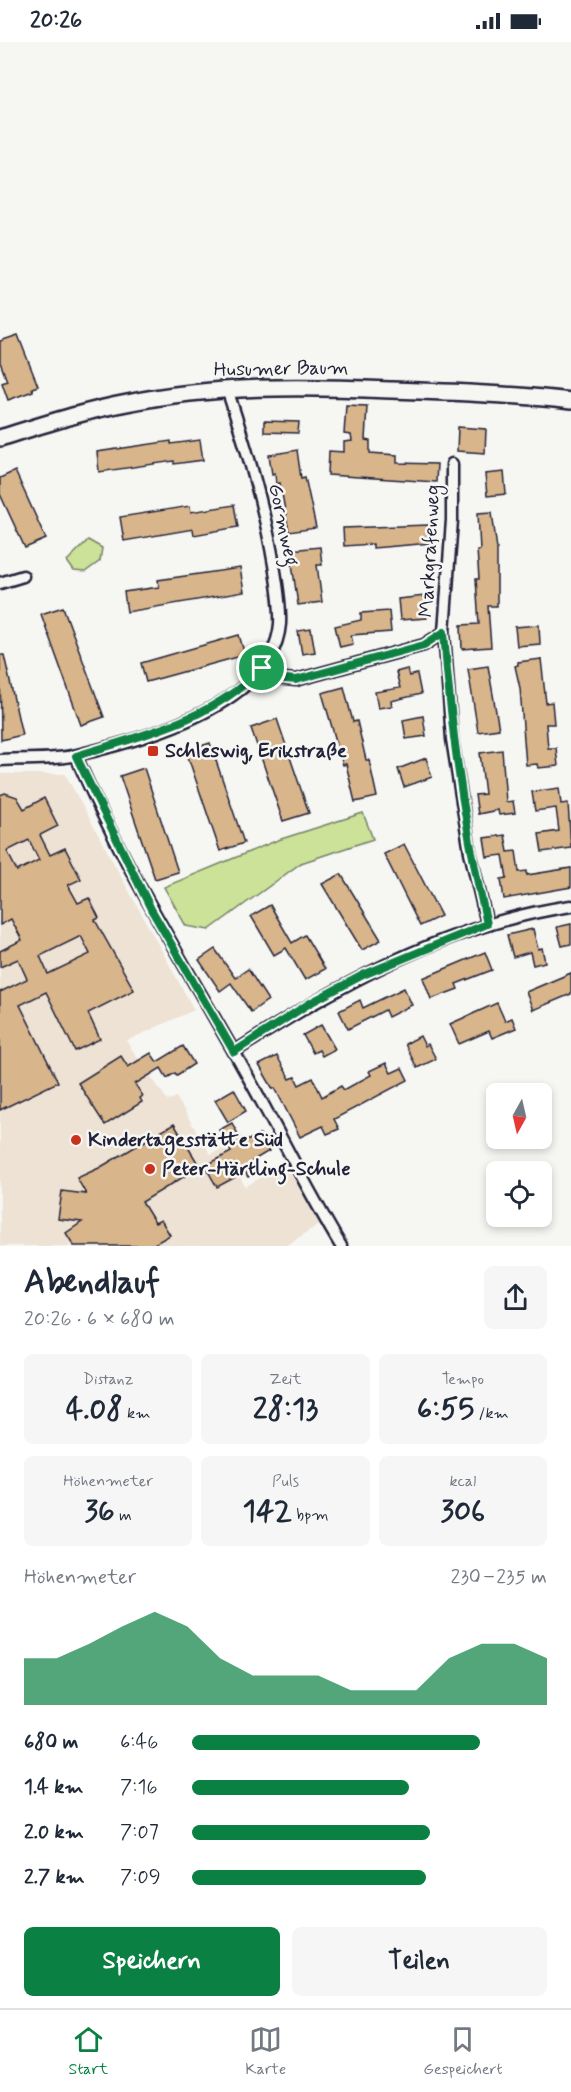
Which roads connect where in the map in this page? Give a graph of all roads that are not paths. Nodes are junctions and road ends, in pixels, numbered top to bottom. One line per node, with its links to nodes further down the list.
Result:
1 (227, 389): 2 (street, Husumer Baum); 3 (street, Husumer Baum); 8 (street, Gormweg)
2 (570, 401)
3 (0, 438)
4 (452, 464): 7 (street, Markgrafenweg)
5 (23, 576): 6 (street)
6 (0, 583)
7 (444, 632): 8 (street); 12 (street, Markgrafenweg)
8 (262, 668): 9 (street)
9 (76, 756): 10 (street); 13 (street)
10 (0, 760)
11 (571, 906): 12 (street)
12 (487, 924): 13 (street)
13 (234, 1052): 14 (street)
14 (341, 1246)

